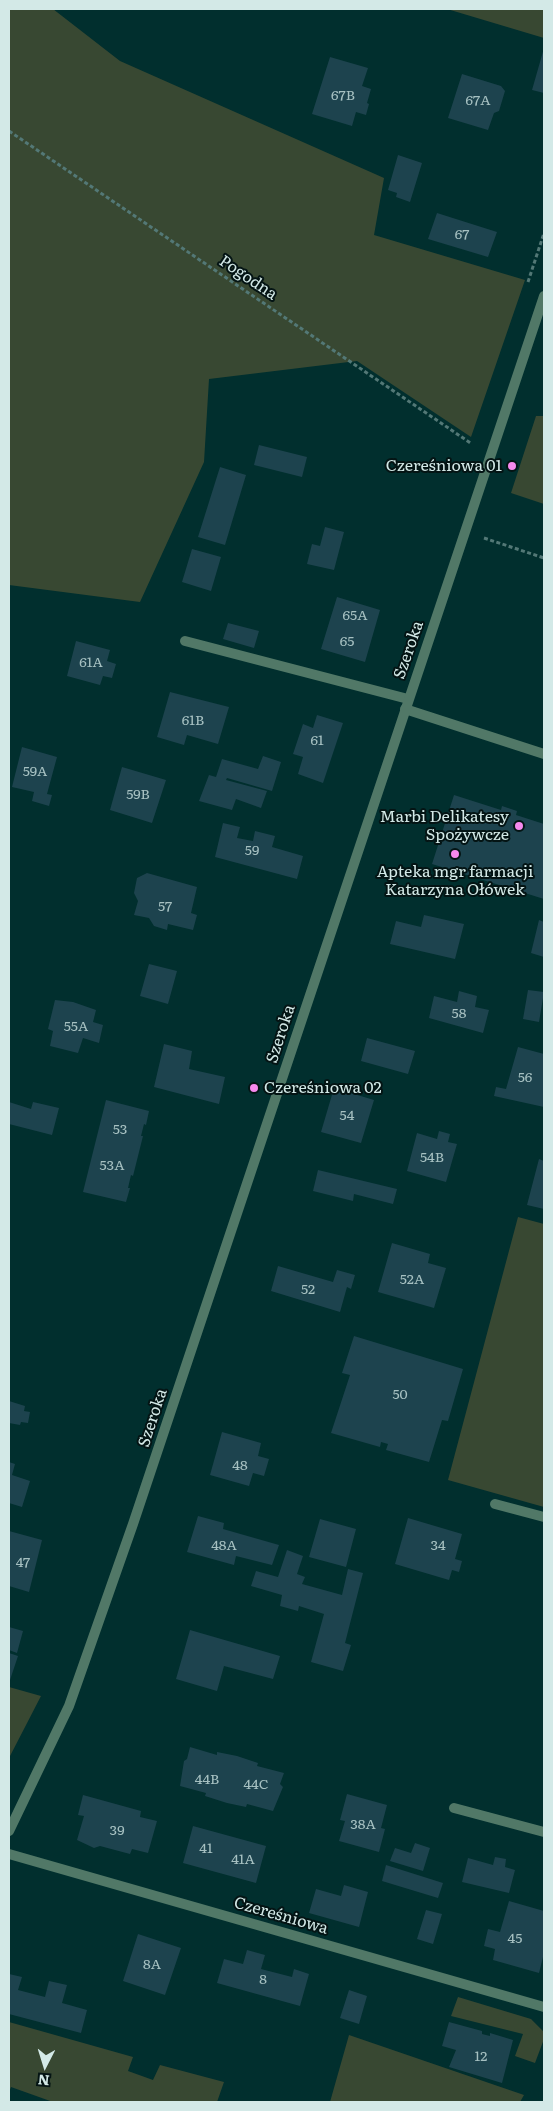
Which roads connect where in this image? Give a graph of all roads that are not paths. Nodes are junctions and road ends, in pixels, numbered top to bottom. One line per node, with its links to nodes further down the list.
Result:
1 (544, 296): 3 (street, Szeroka)
2 (185, 641): 3 (street)
3 (407, 704): 4 (street); 8 (street, Szeroka)
4 (544, 754)
5 (495, 1504): 6 (street)
6 (544, 1517)
7 (454, 1808): 9 (street)
8 (9, 1831)
9 (544, 1832)
10 (9, 1854): 11 (street, Czereśniowa)
11 (544, 2007)

